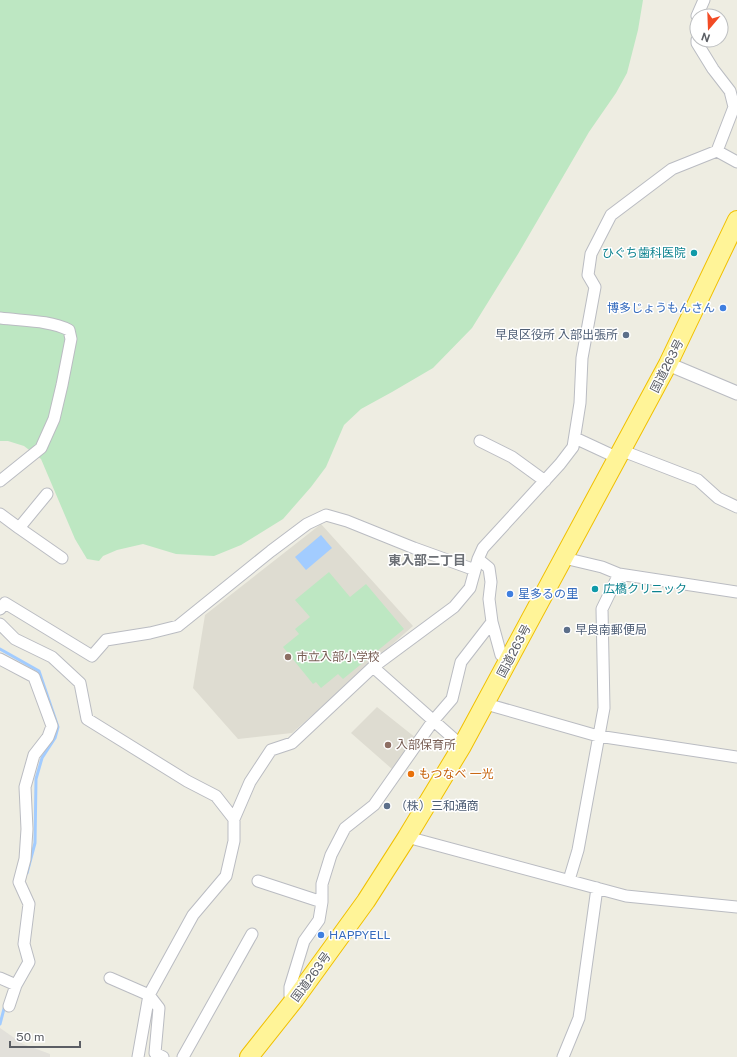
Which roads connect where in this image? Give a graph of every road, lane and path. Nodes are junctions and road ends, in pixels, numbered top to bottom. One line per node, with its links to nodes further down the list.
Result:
1 (700, 48): 2 (street)
2 (717, 151): 3 (street); 8 (street)
3 (737, 162)
4 (737, 220): 6 (highway, 国道263号)
5 (0, 318): 11 (street)
6 (668, 364): 7 (street); 10 (highway, 国道263号)
7 (737, 393)
8 (574, 438): 10 (street); 12 (street)
9 (480, 441): 12 (street)
10 (620, 454): 14 (street); 18 (highway, 国道263号)
11 (0, 481)
12 (545, 481): 19 (street)
13 (47, 494): 16 (street)
14 (737, 506)
15 (0, 514): 16 (street)
16 (19, 528): 17 (street)
17 (62, 558)
18 (564, 558): 20 (street); 26 (highway, 国道263号)
19 (477, 565): 22 (street); 23 (street); 27 (street)
20 (619, 574): 21 (street); 30 (street)
21 (737, 592)
22 (0, 609)
23 (492, 622): 26 (street); 29 (street)
24 (0, 624): 33 (street)
25 (0, 659): 42 (street)
26 (509, 660): 28 (highway, 国道263号)
27 (373, 667): 29 (street); 33 (street)
28 (486, 704): 30 (street); 31 (highway, 国道263号)
29 (433, 721): 31 (street); 38 (street)
30 (598, 736): 32 (street); 35 (street)
31 (462, 746): 34 (highway, 国道263号)
32 (737, 757)
33 (234, 819): 43 (street)
34 (407, 837): 35 (street); 44 (highway, 国道263号)
35 (569, 880): 37 (street)
36 (258, 881): 38 (street)
37 (597, 888): 39 (street); 51 (street)
38 (322, 902): 44 (street)
39 (737, 907)
40 (252, 934): 50 (street)
41 (110, 978): 43 (street)
42 (10, 982): 45 (street)
43 (149, 995): 46 (street); 48 (street)
44 (295, 999): 47 (highway, 国道263号)
45 (9, 1006)
46 (142, 1044): 48 (street); 49 (street)
47 (255, 1054)
48 (159, 1055)
49 (138, 1057)
50 (183, 1057)
51 (563, 1057)

